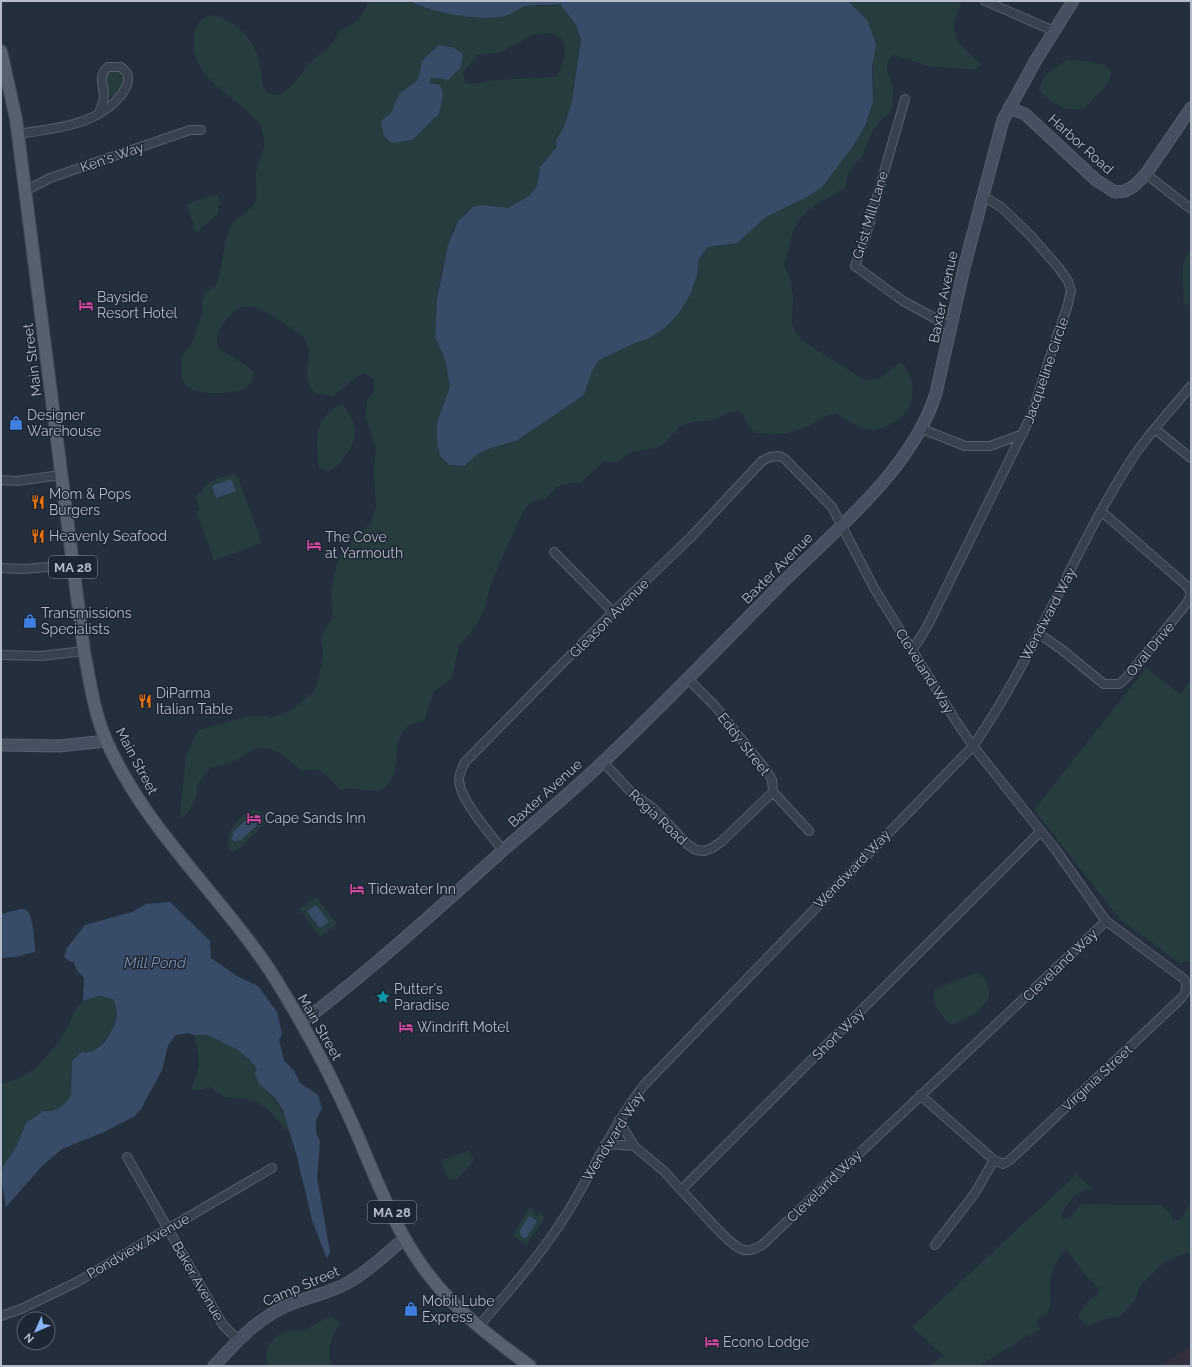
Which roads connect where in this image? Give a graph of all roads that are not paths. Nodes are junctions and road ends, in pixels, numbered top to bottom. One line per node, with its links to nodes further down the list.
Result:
1 (985, 1): 3 (street)
2 (1073, 1): 3 (street, Baxter Avenue)
3 (1054, 31): 6 (street, Baxter Avenue)
4 (1, 50): 10 (main road, Main Street / MA 28)
5 (905, 99): 15 (street, Grist Mill Lane)
6 (1009, 108): 11 (street, Harbor Road); 13 (street, Baxter Avenue)
7 (1191, 108): 11 (street, Harbor Road)
8 (99, 113): 8 (street); 10 (street)
9 (201, 130): 12 (street, Ken's Way)
10 (17, 134): 12 (main road, Main Street / MA 28)
11 (1146, 174): 14 (street)
12 (25, 191): 22 (main road, Main Street / MA 28)
13 (983, 196): 15 (street, Baxter Avenue); 19 (street, Jacqueline Circle)
14 (1191, 209)
15 (951, 327): 17 (street, Baxter Avenue)
16 (1191, 386): 18 (street, Wendward Way)
17 (922, 429): 19 (street); 25 (street, Baxter Avenue)
18 (1155, 429): 20 (street); 24 (street, Wendward Way)
19 (1022, 434): 32 (street, Jacqueline Circle)
20 (1191, 458)
21 (762, 461): 25 (street, Cleveland Way); 29 (street, Gleason Avenue)
22 (61, 475): 23 (street); 27 (main road, Main Street / MA 28)
23 (1, 480)
24 (1102, 510): 30 (street, Wendward Way); 30 (street, Oval Drive)
25 (841, 525): 32 (street, Cleveland Way); 34 (street, Baxter Avenue)
26 (554, 552): 29 (street)
27 (73, 565): 28 (street); 31 (main road, Main Street / MA 28)
28 (1, 568)
29 (613, 612): 42 (street, Gleason Avenue)
30 (1039, 634): 37 (street, Wendward Way)
31 (84, 651): 33 (street); 35 (main road, Main Street / MA 28)
32 (912, 651): 37 (street, Cleveland Way)
33 (1, 655)
34 (687, 678): 38 (street, Baxter Avenue); 39 (street, Eddy Street)
35 (106, 741): 36 (street); 44 (main road, Main Street / MA 28)
36 (1, 745)
37 (973, 746): 41 (street, Cleveland Way); 46 (street, Wendward Way)
38 (603, 762): 39 (street, Rogia Road); 42 (street, Baxter Avenue)
39 (773, 792): 40 (street, Eddy Street)
40 (809, 831)
41 (1040, 832): 43 (street, Cleveland Way); 52 (street, Short Way)
42 (502, 851): 44 (street, Baxter Avenue)
43 (1106, 921): 45 (street, Cleveland Way); 50 (street, Virginia Street)
44 (301, 1023): 54 (main road, Main Street / MA 28)
45 (920, 1095): 50 (street); 52 (street, Cleveland Way)
46 (619, 1120): 47 (street, Wendward Way); 48 (street)
47 (605, 1144): 48 (street); 57 (street, Wendward Way)
48 (634, 1146): 52 (street)
49 (127, 1157): 53 (street, Baker Avenue)
50 (994, 1160): 55 (street)
51 (272, 1168): 53 (street, Pondview Avenue)
52 (681, 1190)
53 (167, 1229): 56 (street, Pondview Avenue); 58 (street, Baker Avenue)
54 (405, 1238): 57 (main road, Main Street / MA 28); 58 (street, Camp Street)
55 (935, 1245)
56 (1, 1316)
57 (478, 1327): 60 (main road, Main Street / MA 28)
58 (238, 1340): 59 (street, Camp Street)
59 (214, 1366)
60 (530, 1366)

